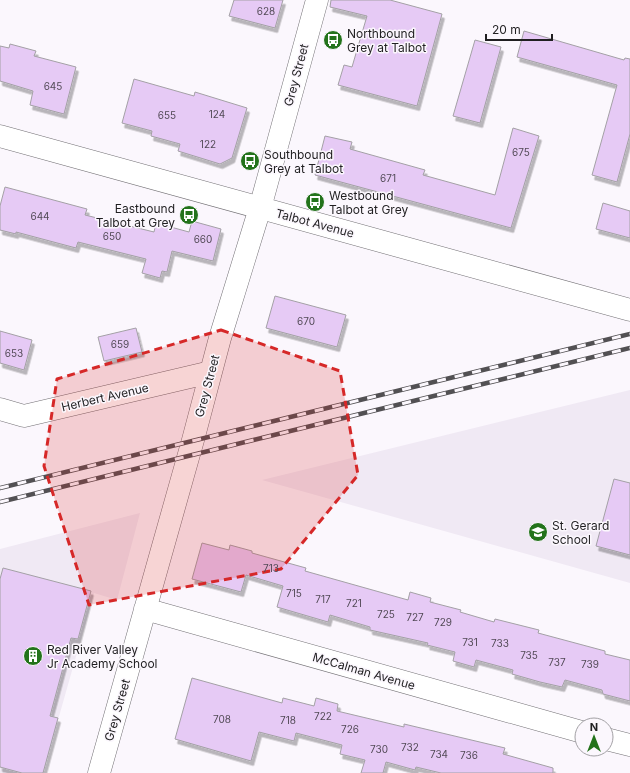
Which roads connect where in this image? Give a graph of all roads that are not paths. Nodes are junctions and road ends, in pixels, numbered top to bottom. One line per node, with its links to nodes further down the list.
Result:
1 (317, 0): 3 (street, Grey Street)
2 (0, 136): 3 (street, Talbot Avenue)
3 (260, 208): 4 (street, Talbot Avenue); 5 (street, Grey Street)
4 (630, 310)
5 (211, 372): 6 (street, Herbert Avenue); 7 (street, Grey Street)
6 (0, 409)
7 (145, 609): 8 (street, McCalman Avenue); 11 (street, Grey Street)
8 (574, 730)
9 (614, 741): 10 (street)
10 (630, 745)
11 (99, 773)

